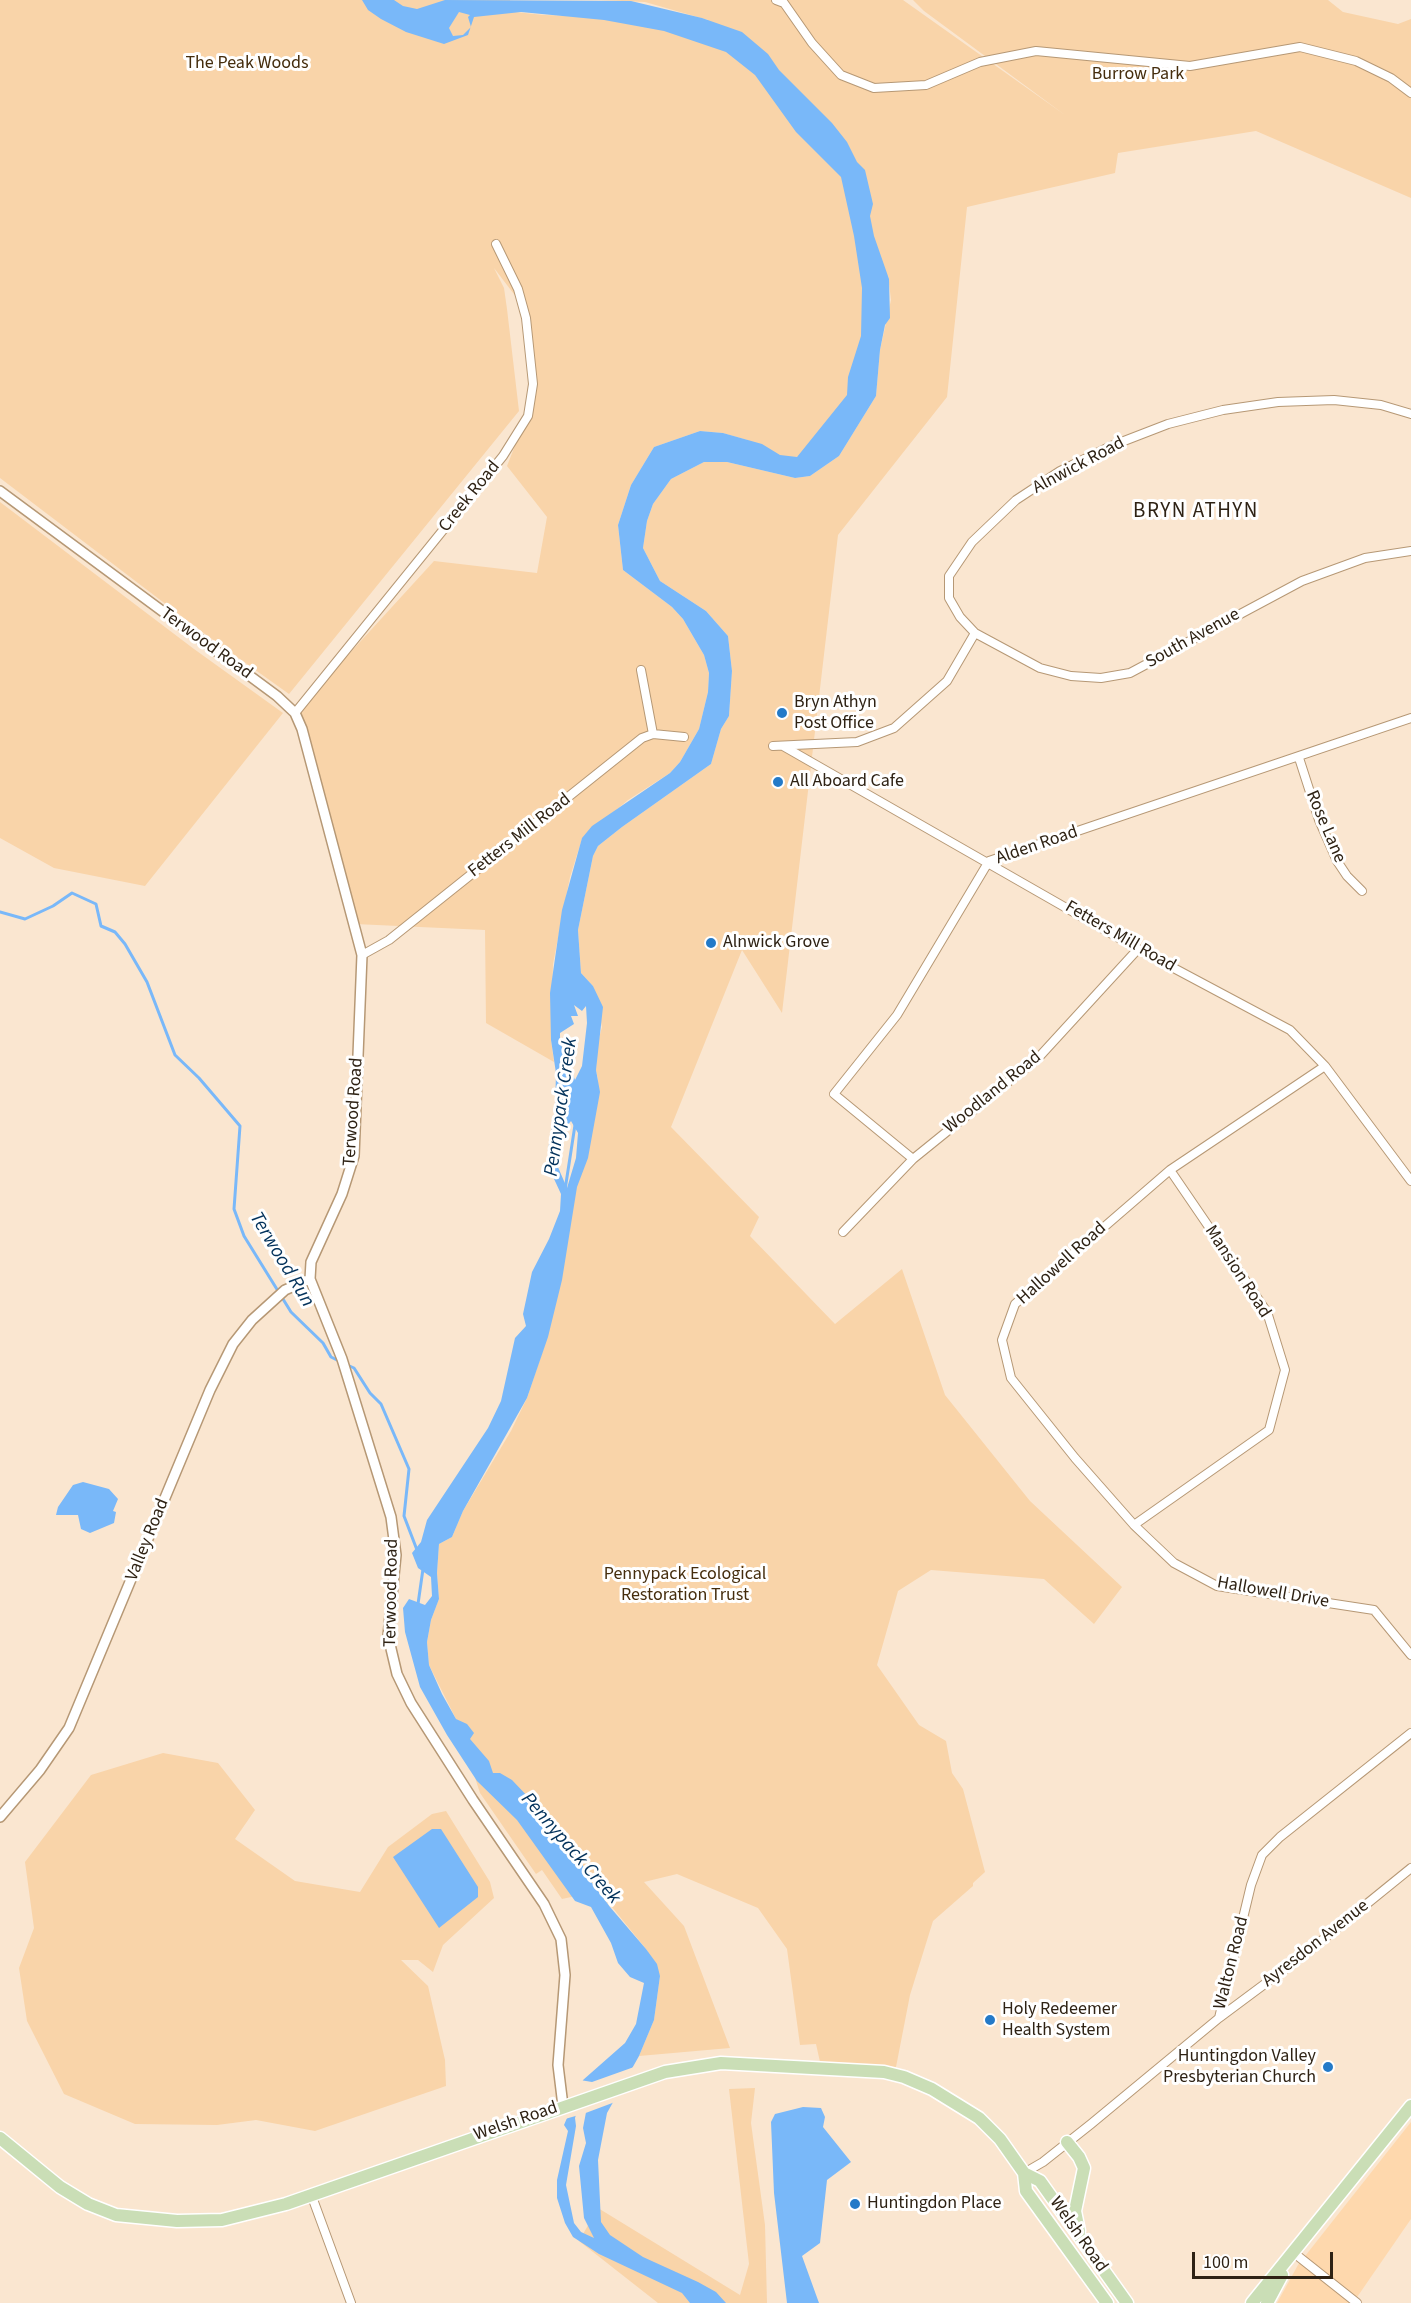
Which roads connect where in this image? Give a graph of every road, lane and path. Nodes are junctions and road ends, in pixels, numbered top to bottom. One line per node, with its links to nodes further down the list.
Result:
1 (776, 0): 2 (street)
2 (1411, 93)
3 (496, 244): 9 (street, Creek Road)
4 (1411, 414): 7 (street, Alnwick Road)
5 (0, 491): 9 (street, Terwood Road)
6 (1411, 551): 7 (street, South Avenue)
7 (975, 633): 14 (street)
8 (641, 670): 11 (street)
9 (295, 713): 19 (street, Terwood Road)
10 (1411, 718): 15 (street, Alden Road)
11 (653, 734): 12 (street); 19 (street, Fetters Mill Road)
12 (684, 737)
13 (773, 746): 14 (street)
14 (783, 746): 16 (street, Fetters Mill Road)
15 (1299, 758): 16 (street, Alden Road); 17 (street, Rose Lane)
16 (989, 861): 18 (street, Fetters Mill Road); 21 (street, Alden Road)
17 (1362, 891)
18 (1138, 949): 20 (street, Fetters Mill Road); 21 (street, Woodland Road)
19 (362, 955): 25 (street, Terwood Road)
20 (1325, 1066): 22 (street, Hallowell Road); 23 (street, Fetters Mill Road)
21 (913, 1159): 24 (street, Woodland Road)
22 (1170, 1170): 26 (street, Mansion Road); 26 (street, Hallowell Road)
23 (1411, 1181)
24 (843, 1232)
25 (310, 1279): 29 (street, Valley Road); 32 (street, Terwood Road)
26 (1134, 1525): 27 (street, Hallowell Drive)
27 (1411, 1655)
28 (1411, 1733): 31 (street, Walton Road)
29 (0, 1817)
30 (1411, 1868): 31 (street, Ayresdon Avenue)
31 (1220, 2018): 35 (street, Walton Road)
32 (566, 2105): 36 (main road, Welsh Road); 37 (main road, Welsh Road)
33 (1411, 2106): 39 (main road)
34 (0, 2138): 37 (main road, Welsh Road)
35 (1067, 2142): 36 (street, Walton Road); 38 (main road)
36 (1024, 2173): 38 (main road, Welsh Road); 41 (main road, Welsh Road)
37 (311, 2194): 40 (street)
38 (1084, 2243): 42 (main road, Welsh Road)
39 (1294, 2253): 43 (main road); 44 (main road); 45 (street)
40 (351, 2303)
41 (1107, 2303)
42 (1127, 2303)
43 (1252, 2303)
44 (1267, 2303)
45 (1357, 2303)

